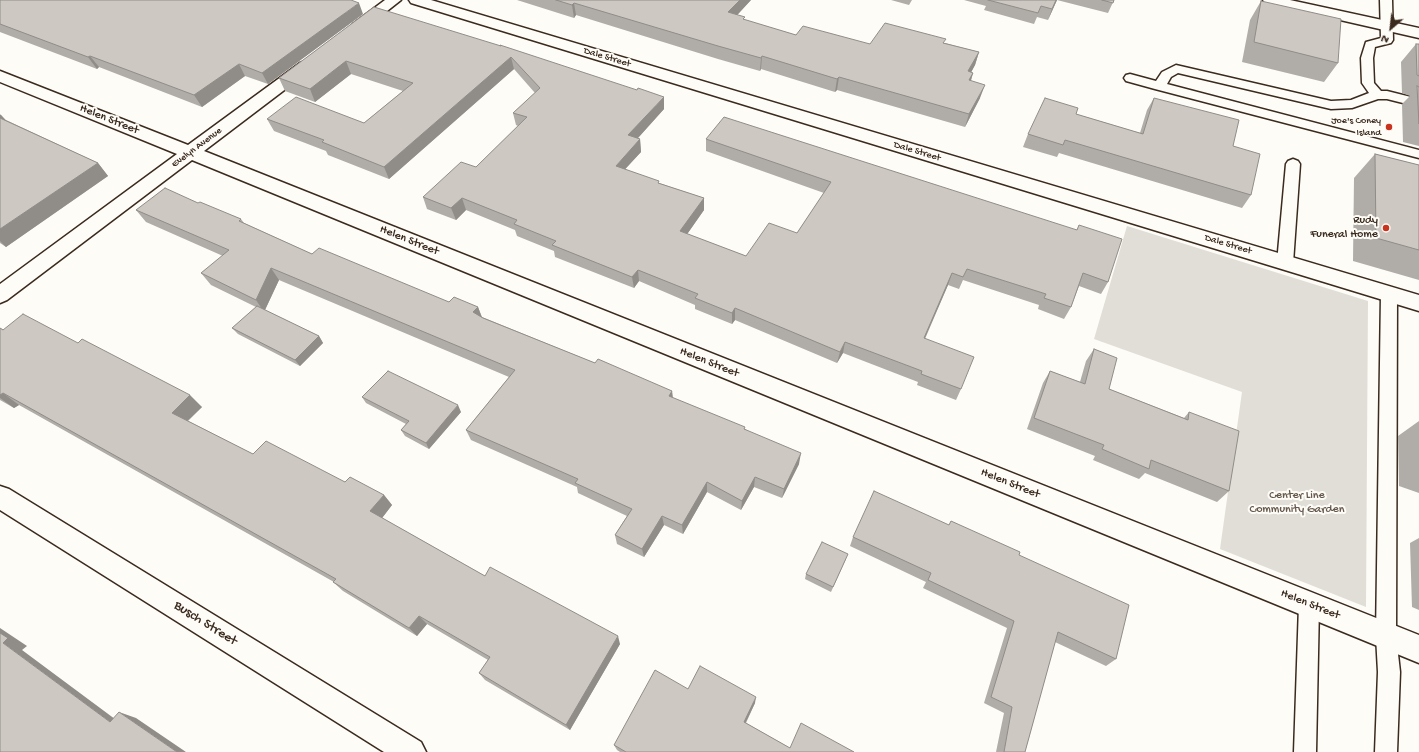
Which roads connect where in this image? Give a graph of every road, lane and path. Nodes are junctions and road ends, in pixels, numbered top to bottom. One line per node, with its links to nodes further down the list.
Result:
1 (394, 0): 8 (street)
2 (416, 0): 18 (street, Dale Street)
3 (1270, 0): 5 (street)
4 (1386, 0): 6 (lane)
5 (1306, 4): 6 (street)
6 (1386, 26): 7 (street); 13 (lane)
7 (1419, 33)
8 (343, 38)
9 (318, 57): 15 (street, Evelyn Avenue)
10 (0, 76): 15 (street, Helen Street)
11 (1130, 78): 12 (lane)
12 (1158, 86): 13 (lane); 16 (lane)
13 (1377, 95): 14 (lane)
14 (1419, 103)
15 (190, 153): 20 (street, Evelyn Avenue); 23 (street, Helen Street)
16 (1419, 154)
17 (1293, 164): 18 (lane)
18 (1285, 263): 19 (street, Dale Street)
19 (1389, 294): 21 (street, Dale Street); 24 (lane)
20 (0, 295)
21 (1419, 303)
22 (0, 497): 26 (street, Busch Street)
23 (1310, 605): 24 (street, Helen Street); 27 (lane)
24 (1386, 636): 25 (street, Helen Street); 28 (lane)
25 (1419, 650)
26 (410, 752)
27 (1305, 752)
28 (1386, 752)

